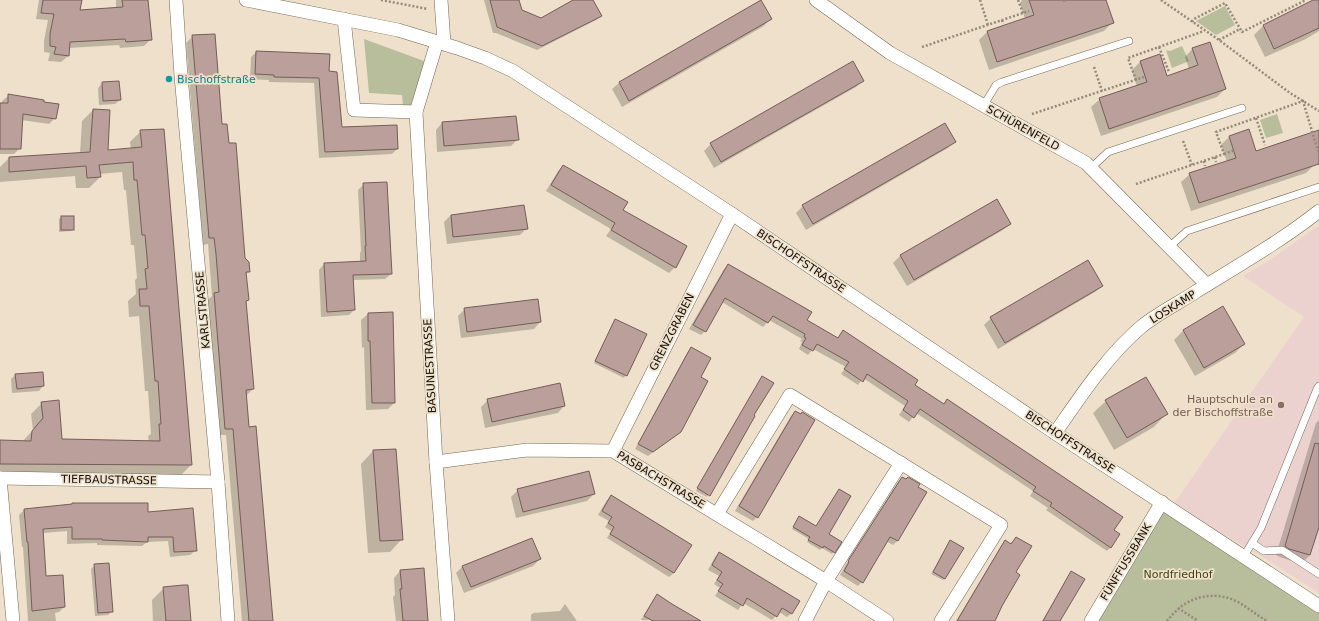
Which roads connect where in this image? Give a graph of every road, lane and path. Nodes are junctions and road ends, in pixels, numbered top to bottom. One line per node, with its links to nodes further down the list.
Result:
1 (176, 0): 60 (street, KARLSTRASSE)
2 (246, 0): 13 (street, BISCHOFFSTRASSE)
3 (381, 0): 9 (path)
4 (816, 0): 31 (street, SCHÜRENFELD)
5 (980, 0): 17 (path)
6 (1018, 0): 12 (path)
7 (1161, 0): 15 (path)
8 (1306, 0): 18 (path)
9 (394, 1): 10 (path)
10 (442, 6): 22 (street, BASUNESTRASSE)
11 (1029, 11): 12 (path)
12 (1023, 13): 14 (path)
13 (344, 19): 22 (street, BISCHOFFSTRASSE); 34 (street)
14 (1002, 20): 16 (path); 17 (path)
15 (1192, 22): 18 (path); 19 (path)
16 (1004, 24)
17 (988, 25): 23 (path)
18 (1240, 29): 20 (path)
19 (1205, 31): 20 (path); 24 (path)
20 (1219, 40): 30 (path)
21 (1129, 41): 31 (lane)
22 (440, 43): 34 (street, BASUNESTRASSE); 51 (street, BISCHOFFSTRASSE)
23 (922, 47)
24 (1159, 47): 26 (path); 28 (path)
25 (1094, 67): 29 (path)
26 (1169, 72)
27 (1144, 77): 28 (path)
28 (1136, 80): 29 (path)
29 (1102, 91): 35 (path)
30 (1304, 102): 33 (path); 36 (path); 40 (path)
31 (984, 105): 47 (street, SCHÜRENFELD)
32 (1242, 108): 47 (lane)
33 (1319, 111)
34 (416, 112): 57 (street, BASUNESTRASSE)
35 (1032, 114)
36 (1256, 118): 38 (path); 41 (path)
37 (1183, 141): 45 (path)
38 (1265, 144)
39 (1235, 150): 41 (path)
40 (1319, 151)
41 (1224, 154): 42 (path)
42 (1215, 157): 43 (path); 44 (path)
43 (1204, 161): 45 (path); 46 (path)
44 (1216, 162)
45 (1192, 165): 48 (path)
46 (1206, 166)
47 (1091, 168): 52 (street, SCHÜRENFELD)
48 (1136, 184)
49 (1319, 187): 52 (lane)
50 (1319, 211): 53 (street, LOSKAMP)
51 (732, 214): 55 (street, BISCHOFFSTRASSE); 56 (street, GRENZGRABEN)
52 (1169, 247): 53 (street, SCHÜRENFELD)
53 (1207, 285): 55 (street, LOSKAMP)
54 (1319, 386): 63 (lane)
55 (1055, 433): 61 (street, BISCHOFFSTRASSE)
56 (613, 451): 57 (street, PASBACHSTRASSE); 62 (street, PASBACHSTRASSE)
57 (436, 462): 71 (street, BASUNESTRASSE)
58 (901, 463): 62 (street, PASBACHSTRASSE); 66 (street); 74 (street, PASBACHSTRASSE)
59 (0, 478): 60 (street, TIEFBAUSTRASSE); 69 (street)
60 (218, 482): 70 (street, KARLSTRASSE)
61 (1162, 502): 64 (street, BISCHOFFSTRASSE); 75 (street, FÜNFFUSSBANK)
62 (717, 514): 66 (street, PASBACHSTRASSE)
63 (1252, 543): 64 (lane); 65 (lane)
64 (1244, 556): 67 (street, BISCHOFFSTRASSE)
65 (1319, 574)
66 (826, 581): 72 (street); 73 (street, PASBACHSTRASSE)
67 (1319, 606)
68 (1178, 608): 76 (path); 77 (path); 78 (path)
69 (13, 621)
70 (228, 621)
71 (448, 621)
72 (805, 621)
73 (887, 621)
74 (941, 621)
75 (1091, 621)
76 (1167, 621)
77 (1198, 621)
78 (1267, 621)

